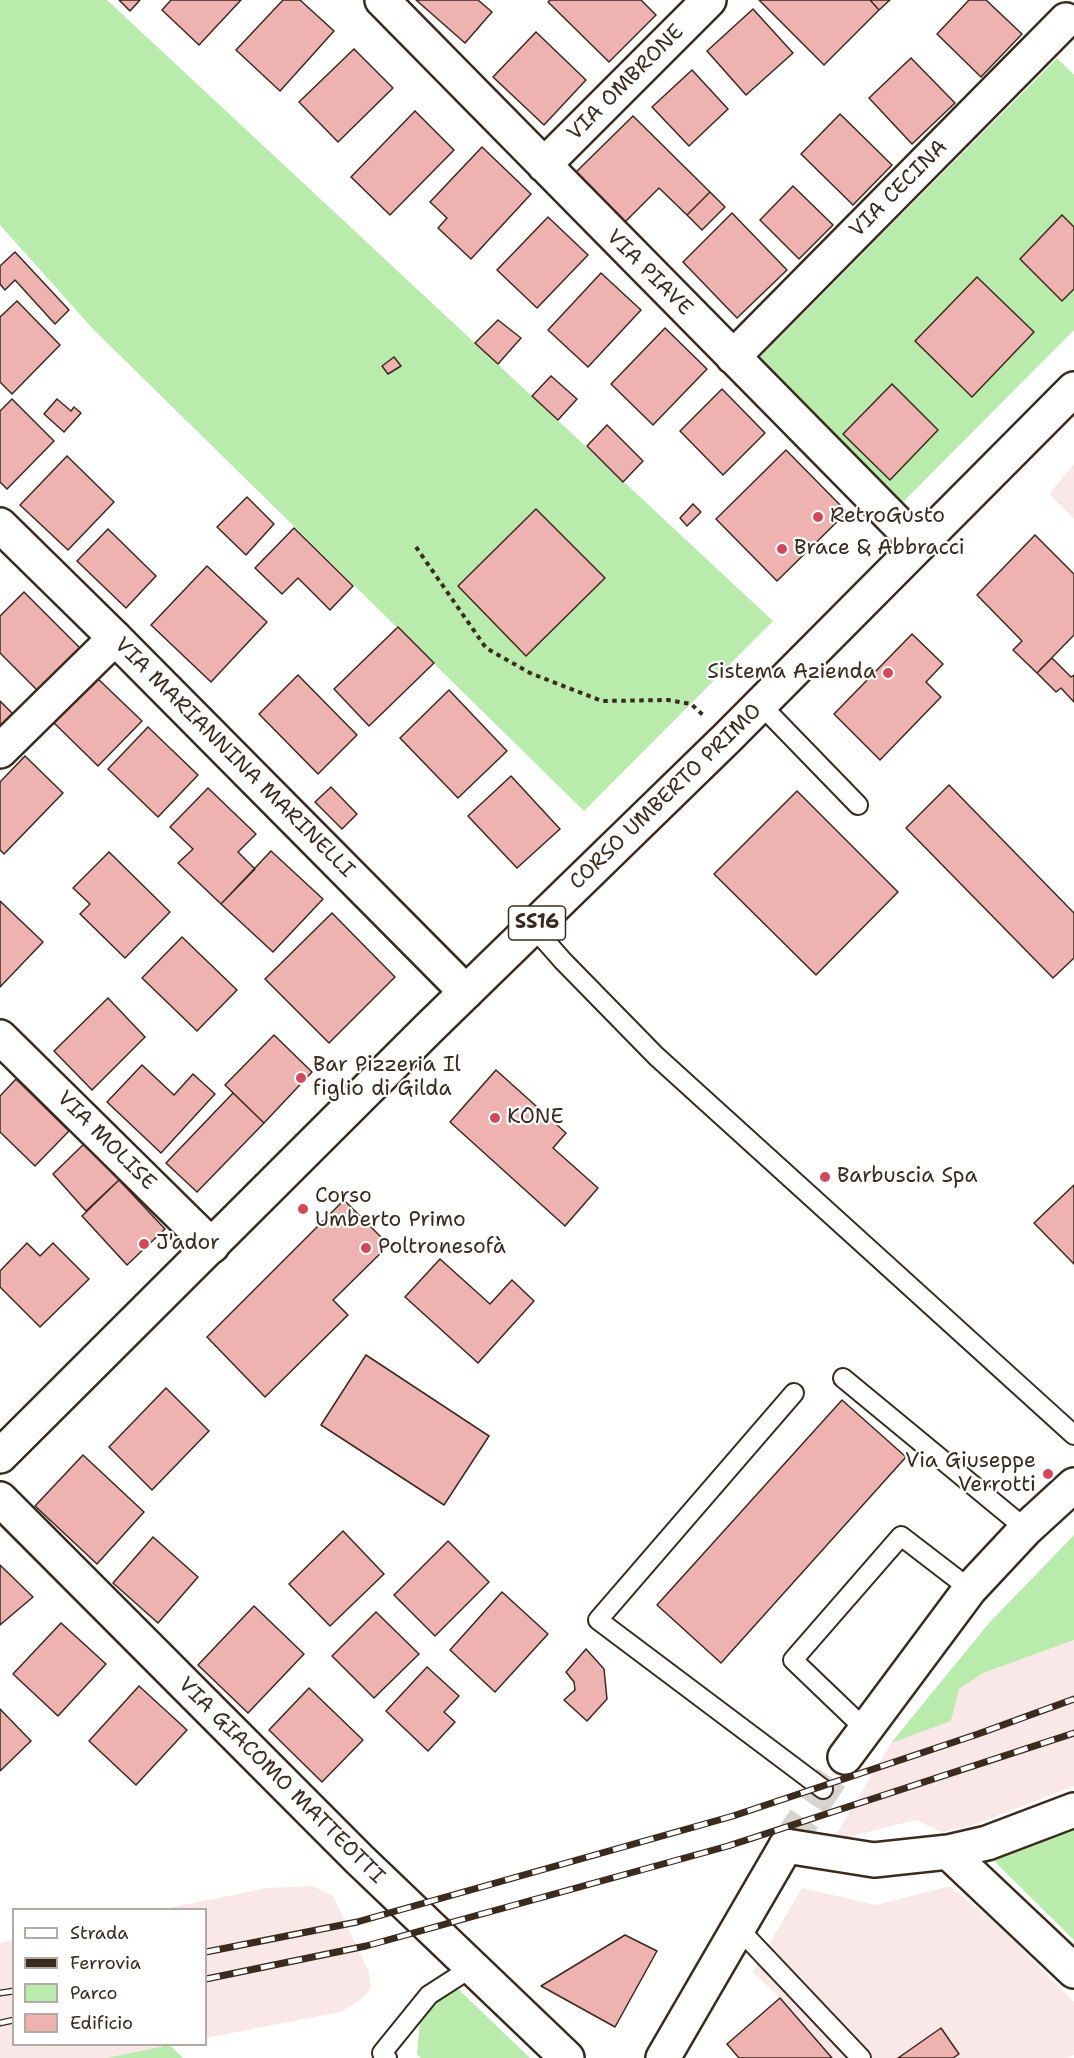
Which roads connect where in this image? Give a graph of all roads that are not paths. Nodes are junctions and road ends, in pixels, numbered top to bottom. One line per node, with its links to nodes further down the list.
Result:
1 (382, 0): 4 (street, VIA PIAVE)
2 (709, 0): 4 (street, VIA OMBRONE)
3 (1062, 16): 5 (street, VIA CECINA)
4 (544, 165): 5 (street, VIA PIAVE)
5 (733, 357): 8 (street, VIA PIAVE)
6 (1074, 389): 8 (street, CORSO UMBERTO PRIMO / SS16)
7 (0, 525): 9 (street, VIA MARIANNINA MARINELLI)
8 (918, 544): 10 (street, CORSO UMBERTO PRIMO / SS16)
9 (115, 638): 11 (street); 14 (street, VIA MARIANNINA MARINELLI)
10 (761, 705): 12 (lane); 13 (street, CORSO UMBERTO PRIMO / SS16)
11 (0, 751)
12 (858, 806)
13 (533, 927): 14 (street, CORSO UMBERTO PRIMO / SS16); 19 (lane)
14 (466, 992): 16 (street, CORSO UMBERTO PRIMO / SS16)
15 (0, 1037): 16 (street, VIA MOLISE)
16 (212, 1246): 20 (street, CORSO UMBERTO PRIMO / SS16)
17 (843, 1378): 23 (lane)
18 (794, 1393): 27 (lane)
19 (1074, 1435)
20 (0, 1456)
21 (1074, 1485): 23 (street)
22 (0, 1499): 31 (street, VIA GIACOMO MATTEOTTI)
23 (1026, 1529): 24 (street)
24 (970, 1588): 25 (street); 25 (lane)
25 (865, 1729): 26 (street)
26 (845, 1757)
27 (823, 1789)
28 (1074, 1810): 29 (street)
29 (948, 1852): 30 (street); 32 (street)
30 (738, 1928): 35 (street); 36 (lane)
31 (471, 1968): 33 (lane); 34 (street, VIA GIACOMO MATTEOTTI)
32 (1074, 1971)
33 (387, 2058)
34 (567, 2058)
35 (663, 2058)
36 (861, 2058)

